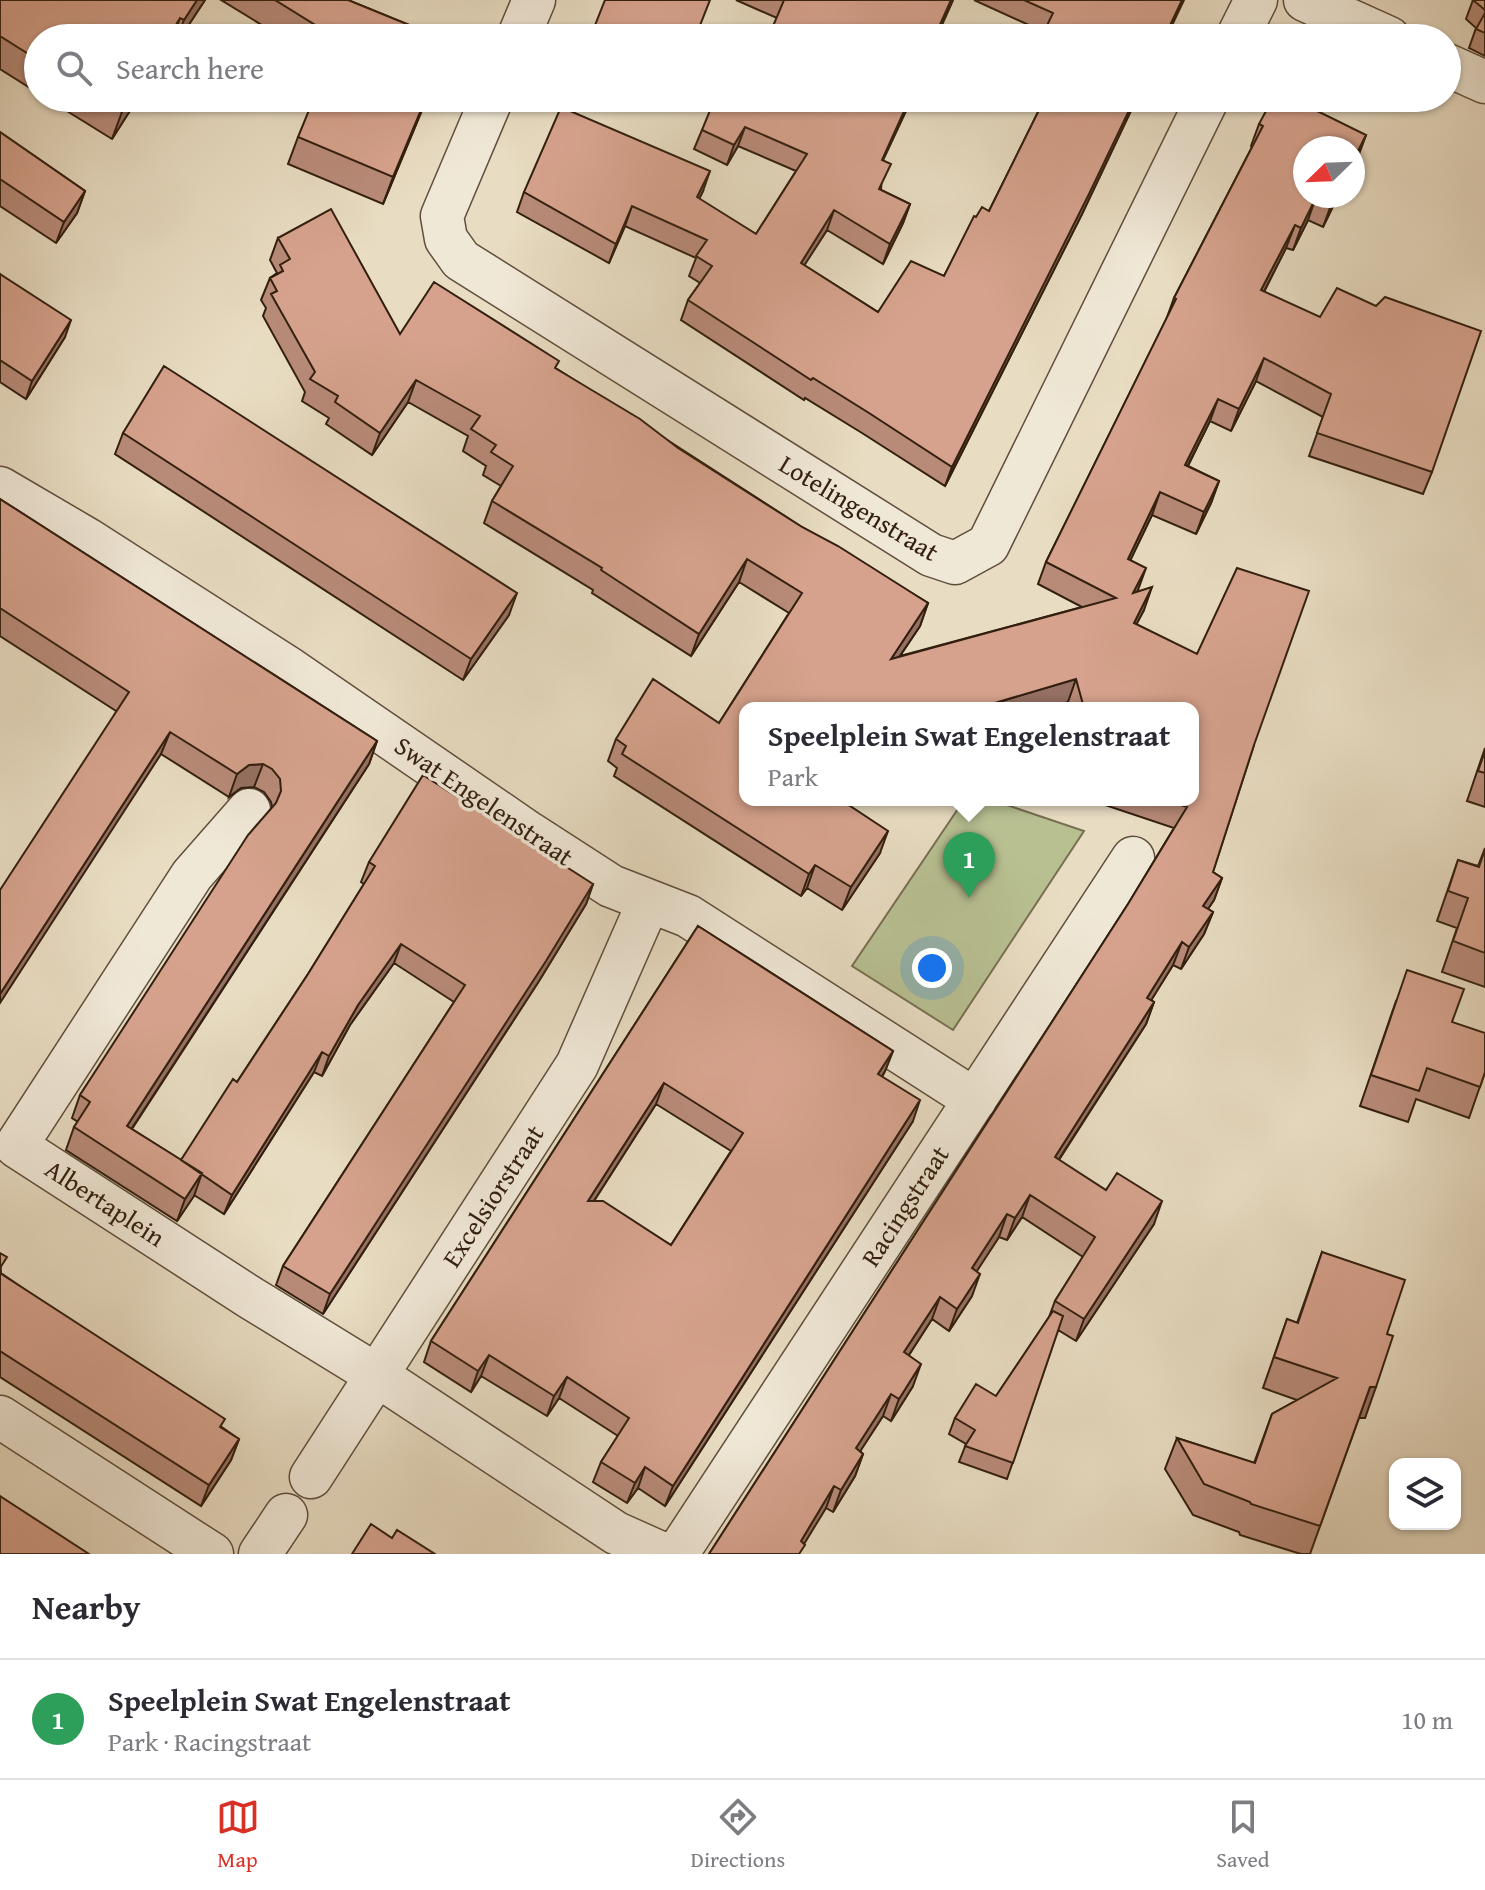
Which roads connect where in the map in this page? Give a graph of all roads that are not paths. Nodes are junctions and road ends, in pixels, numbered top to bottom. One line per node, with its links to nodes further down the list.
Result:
1 (534, 0): 4 (street)
2 (1256, 0): 5 (street)
3 (1305, 0): 6 (street)
4 (524, 24)
5 (1244, 24)
6 (1358, 24)
7 (1461, 71): 8 (street)
8 (1485, 82)
9 (486, 112): 10 (street, Lotelingenstraat)
10 (1201, 112)
11 (0, 488): 14 (street, Swat Engelenstraat)
12 (249, 810): 16 (street, Albertaplein)
13 (1133, 858): 15 (street, Racingstraat)
14 (649, 901): 15 (street, Swat Engelenstraat); 16 (street, Excelsiorstraat)
15 (975, 1100): 23 (street, Racingstraat)
16 (378, 1376): 18 (street, Excelsiorstraat); 22 (street)
17 (0, 1417): 20 (street)
18 (311, 1477)
19 (286, 1515): 21 (street)
20 (212, 1554)
21 (260, 1554)
22 (663, 1554)
23 (677, 1554)

